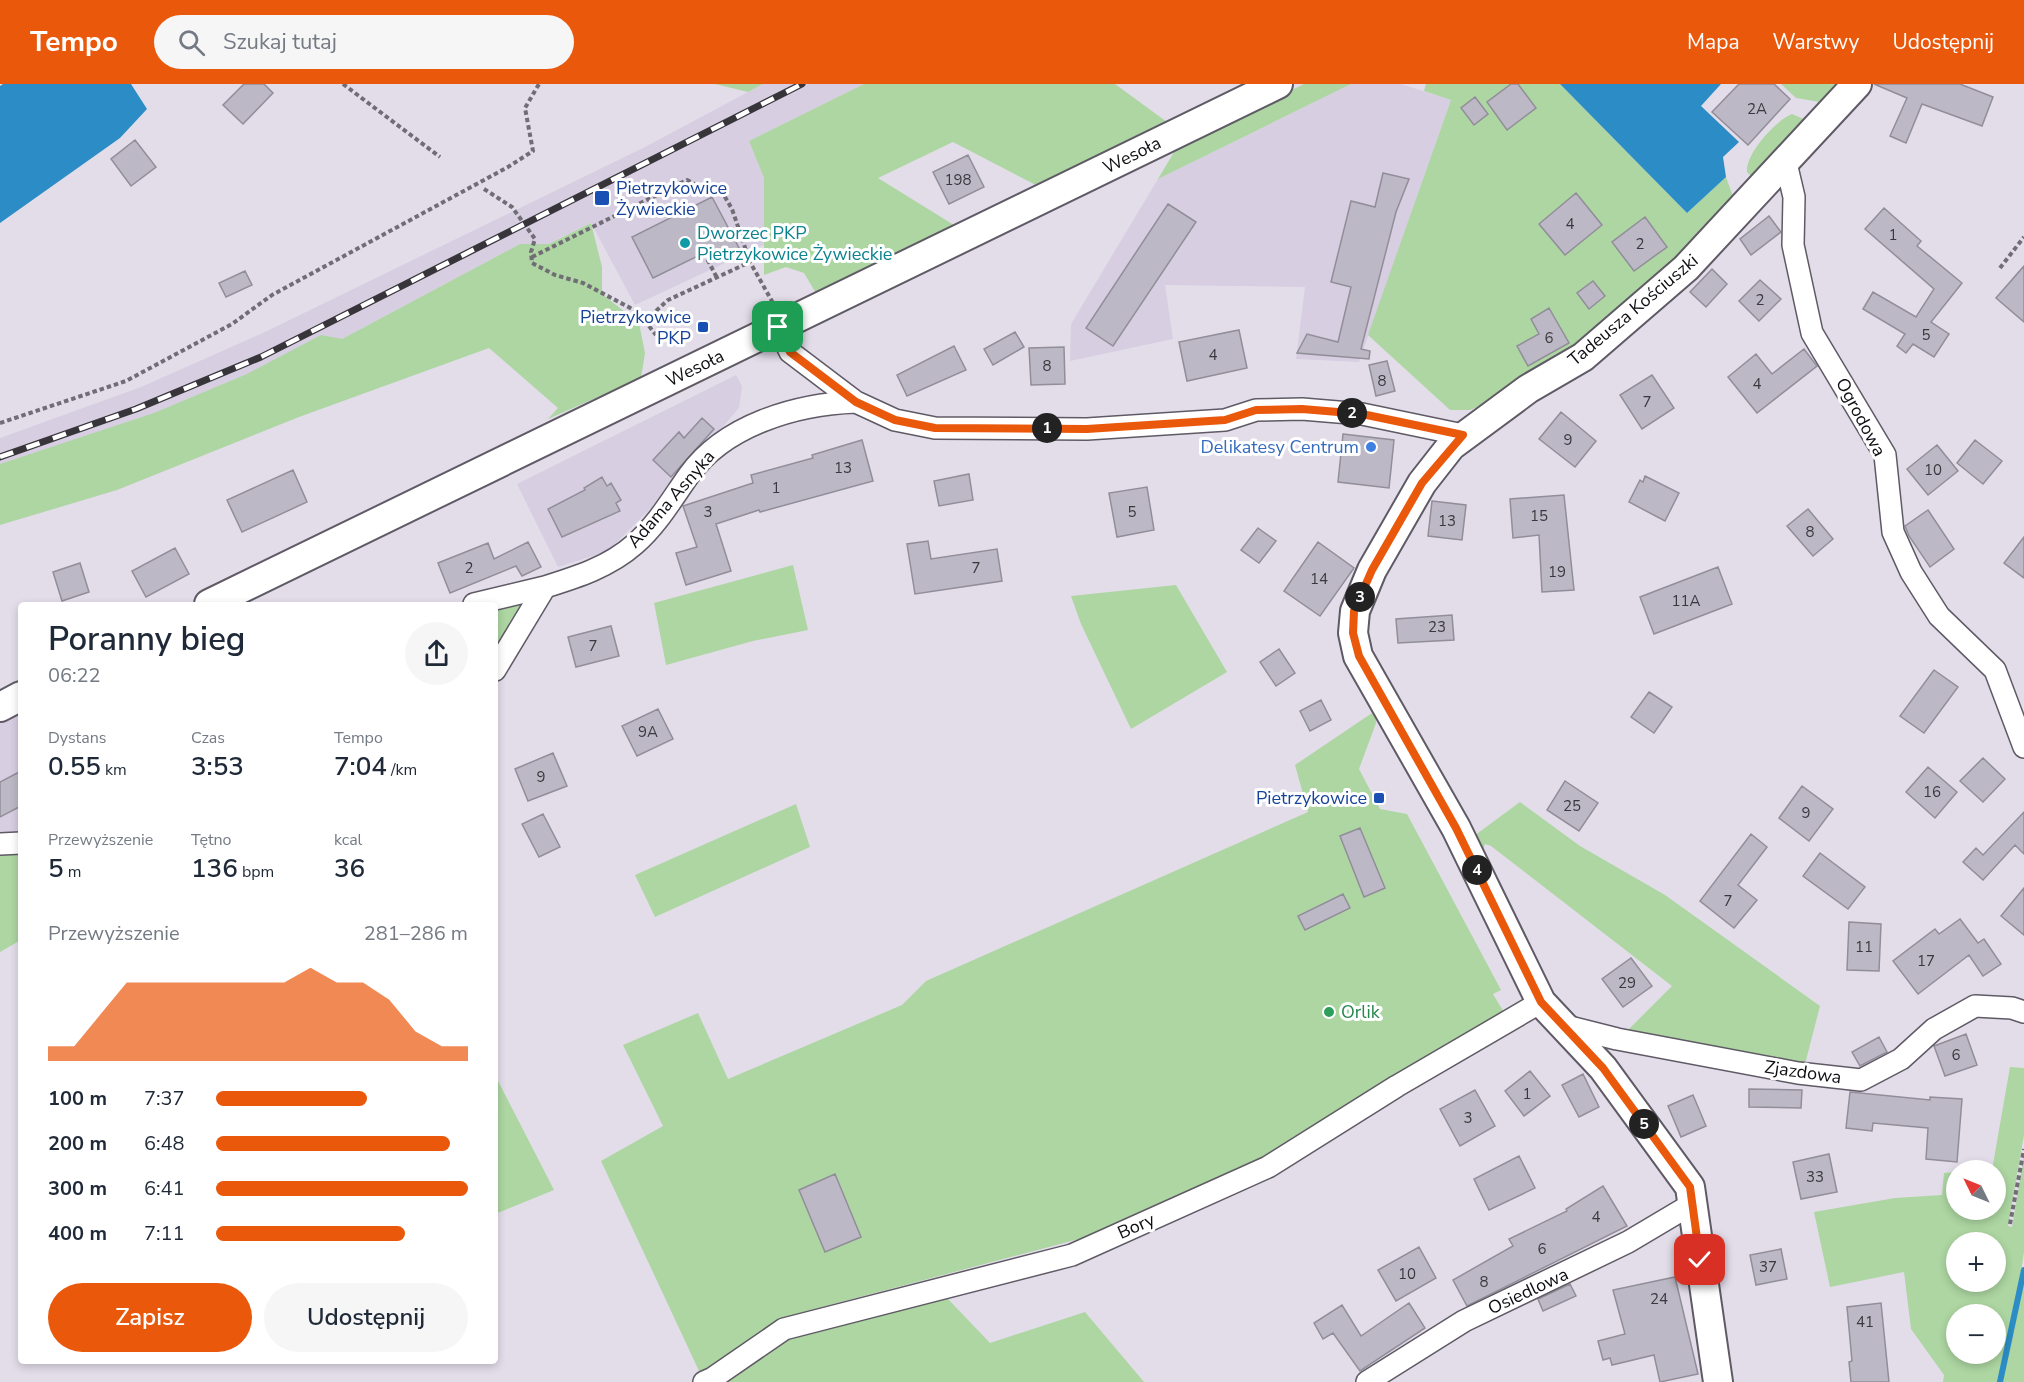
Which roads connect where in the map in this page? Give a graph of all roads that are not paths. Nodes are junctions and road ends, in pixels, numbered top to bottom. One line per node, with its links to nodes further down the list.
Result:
1 (1278, 84): 4 (street, Wesoła)
2 (1857, 84): 3 (street, Tadeusza Kościuszki)
3 (1786, 163): 6 (street, Tadeusza Kościuszki); 13 (street, Ogrodowa)
4 (776, 315): 5 (street); 8 (street, Wesoła)
5 (856, 402): 6 (street); 7 (street, Adama Asnyka)
6 (1463, 435): 16 (street, Tadeusza Kościuszki)
7 (545, 587): 9 (street, Adama Asnyka); 10 (street)
8 (213, 602)
9 (482, 602)
10 (498, 665)
11 (18, 698): 12 (street)
12 (0, 707)
13 (2024, 747)
14 (18, 843): 15 (street)
15 (0, 844)
16 (1541, 1002): 18 (street, Tadeusza Kościuszki); 21 (street, Bory)
17 (2024, 1012): 18 (street, Zjazdowa)
18 (1562, 1025): 19 (street, Tadeusza Kościuszki)
19 (1692, 1204): 20 (street, Tadeusza Kościuszki); 22 (street, Osiedlowa)
20 (1713, 1381)
21 (704, 1382)
22 (1367, 1382)

